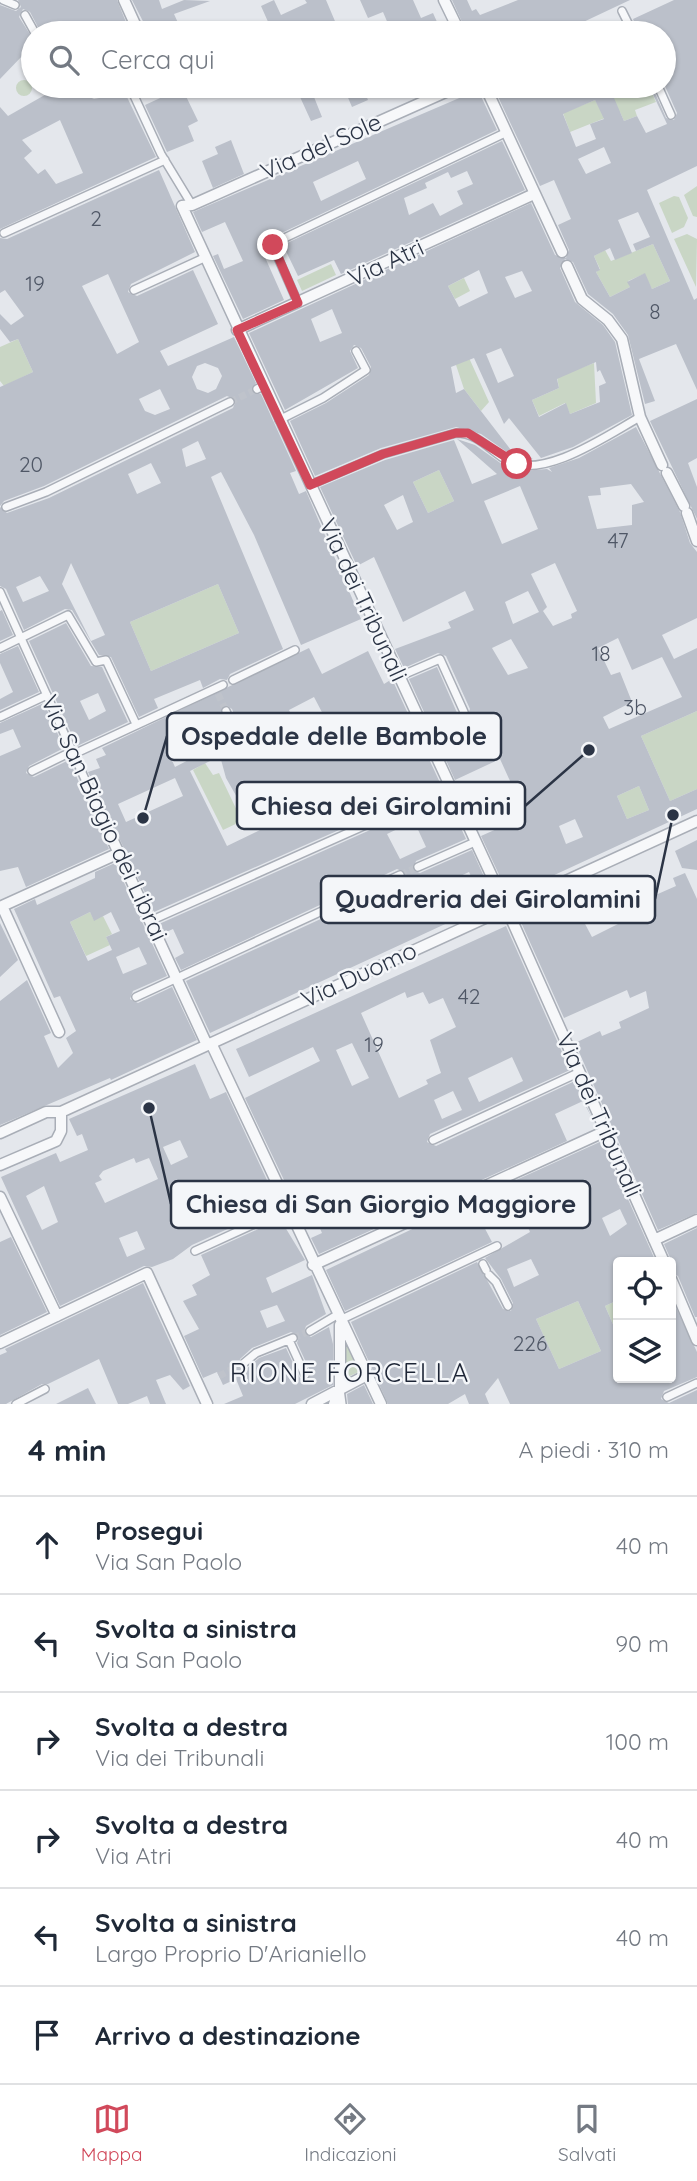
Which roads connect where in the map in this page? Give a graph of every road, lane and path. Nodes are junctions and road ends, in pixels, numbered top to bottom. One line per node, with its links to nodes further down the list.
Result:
1 (3, 0): 4 (street)
2 (124, 0): 8 (street)
3 (444, 0): 9 (street)
4 (15, 5)
5 (622, 11): 10 (street)
6 (25, 15): 7 (street)
7 (28, 21)
8 (134, 21)
9 (454, 21)
10 (627, 21)
11 (136, 98): 17 (street, Via dei Tribunali)
12 (430, 98): 19 (street, Via del Sole)
13 (490, 98): 16 (street)
14 (663, 98): 15 (street)
15 (671, 115)
16 (506, 132): 18 (street); 25 (street)
17 (165, 160): 19 (street, Via dei Tribunali); 20 (street)
18 (534, 194): 21 (street); 25 (street, Via Atri)
19 (187, 205): 22 (street, Via dei Tribunali)
20 (4, 233)
21 (562, 252)
22 (204, 258): 24 (street); 26 (street, Via dei Tribunali)
23 (568, 266): 29 (street)
24 (134, 289)
25 (298, 303): 26 (street, Via Atri)
26 (237, 330): 30 (street, Via dei Tribunali)
27 (356, 351): 30 (street)
28 (230, 402): 32 (street)
29 (640, 416): 31 (street); 33 (street)
30 (279, 420): 31 (street, Via dei Tribunali)
31 (310, 485): 38 (street, Via dei Tribunali)
32 (6, 507)
33 (697, 541)
34 (0, 592): 35 (street, Via San Biagio dei Librai)
35 (22, 638): 36 (street); 41 (street, Via San Biagio dei Librai); 45 (street)
36 (0, 648)
37 (295, 650): 39 (street)
38 (398, 677): 43 (street); 52 (street, Via dei Tribunali)
39 (233, 680)
40 (219, 689): 45 (street)
41 (47, 695): 44 (street); 47 (street, Via San Biagio dei Librai)
42 (226, 711): 46 (street)
43 (464, 712)
44 (0, 716)
45 (136, 724): 47 (street)
46 (256, 734)
47 (73, 753): 48 (street); 50 (street, Via San Biagio dei Librai)
48 (32, 771)
49 (431, 796): 58 (street)
50 (98, 808): 53 (street, Via San Biagio dei Librai)
51 (697, 821): 57 (street, Via Duomo)
52 (475, 842): 54 (street); 57 (street, Via dei Tribunali)
53 (118, 853): 56 (street); 58 (street, Via San Biagio dei Librai)
54 (418, 867)
55 (400, 875): 59 (street)
56 (1, 906): 61 (street)
57 (506, 907): 62 (street, Via Duomo); 63 (street, Via dei Tribunali)
58 (150, 921): 59 (street, Via San Biagio dei Librai)
59 (177, 978): 60 (street); 62 (street, Via San Biagio dei Librai)
60 (136, 997)
61 (59, 1032)
62 (209, 1044): 64 (street, Via Duomo); 70 (street, Via San Biagio dei Librai)
63 (580, 1072): 65 (street, Via dei Tribunali); 67 (street)
64 (61, 1112): 66 (street, Via Duomo); 68 (street)
65 (608, 1130): 73 (street, Via dei Tribunali); 78 (street)
66 (0, 1133)
67 (433, 1140)
68 (0, 1165)
69 (0, 1197): 71 (street)
70 (287, 1209): 75 (street); 78 (street, Via San Biagio dei Librai)
71 (4, 1220): 81 (street)
72 (697, 1220): 73 (street)
73 (654, 1240): 76 (street, Via dei Tribunali)
74 (497, 1246): 77 (street)
75 (195, 1251)
76 (662, 1257)
77 (483, 1264): 80 (street); 82 (street)
78 (313, 1265): 82 (street, Via San Biagio dei Librai)
79 (676, 1291): 84 (street)
80 (508, 1306)
81 (57, 1316): 85 (street); 94 (street)
82 (339, 1318): 83 (street); 88 (street, Via San Biagio dei Librai); 91 (street)
83 (310, 1331)
84 (697, 1340)
85 (0, 1343)
86 (244, 1363): 87 (street)
87 (305, 1375)
88 (367, 1375): 91 (street); 98 (street, Via San Biagio dei Librai)
89 (697, 1383): 92 (street)
90 (45, 1389): 93 (street)
91 (340, 1389): 95 (street); 96 (street); 97 (street)
92 (667, 1397)
93 (16, 1404)
94 (207, 1404)
95 (312, 1404)
96 (334, 1404)
97 (342, 1404)
98 (381, 1404)

